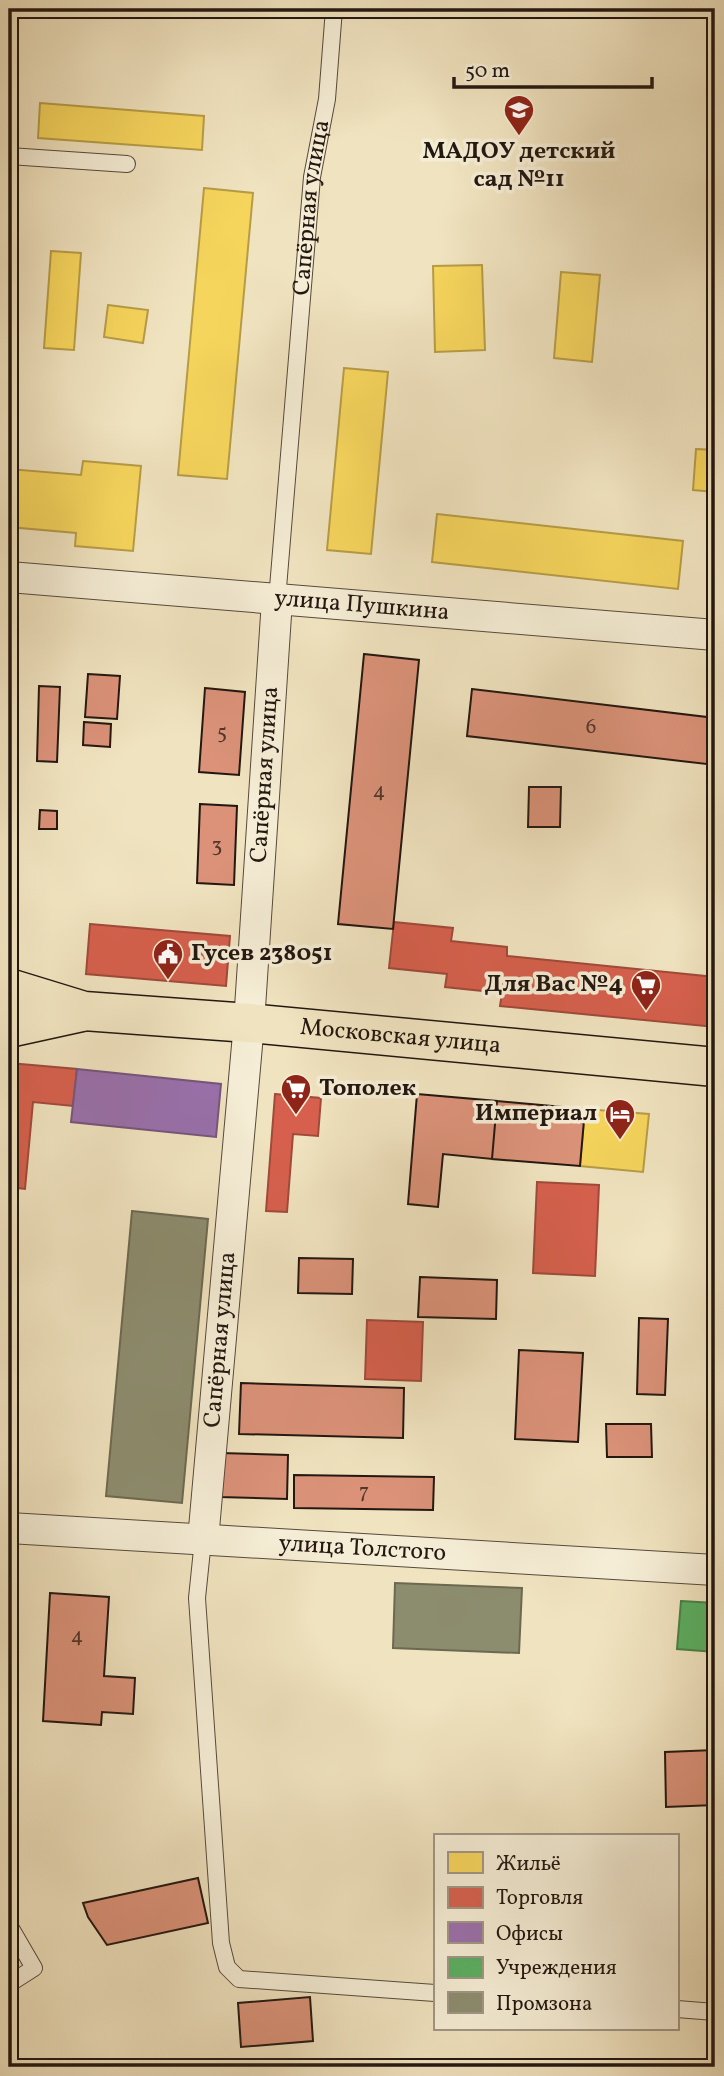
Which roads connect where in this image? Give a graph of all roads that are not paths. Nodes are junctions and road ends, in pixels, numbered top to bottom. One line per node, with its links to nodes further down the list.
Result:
1 (334, 9): 5 (lane, Сапёрная улица)
2 (9, 156): 3 (lane)
3 (127, 164)
4 (9, 577): 5 (street, улица Пушкина)
5 (277, 600): 6 (street, улица Пушкина); 9 (street, Сапёрная улица)
6 (715, 635)
7 (9, 988): 8 (main road, Московская улица)
8 (84, 1011): 9 (main road, Московская улица); 10 (main road, Московская улица)
9 (249, 1023): 11 (main road, Московская улица); 13 (street, Сапёрная улица)
10 (9, 1028)
11 (715, 1067)
12 (9, 1528): 13 (street, улица Толстого)
13 (203, 1539): 14 (street, улица Толстого); 17 (lane)
14 (715, 1570)
15 (9, 1925): 16 (lane)
16 (9, 1984)
17 (434, 1993)
18 (678, 2009): 19 (lane)
19 (715, 2012)

